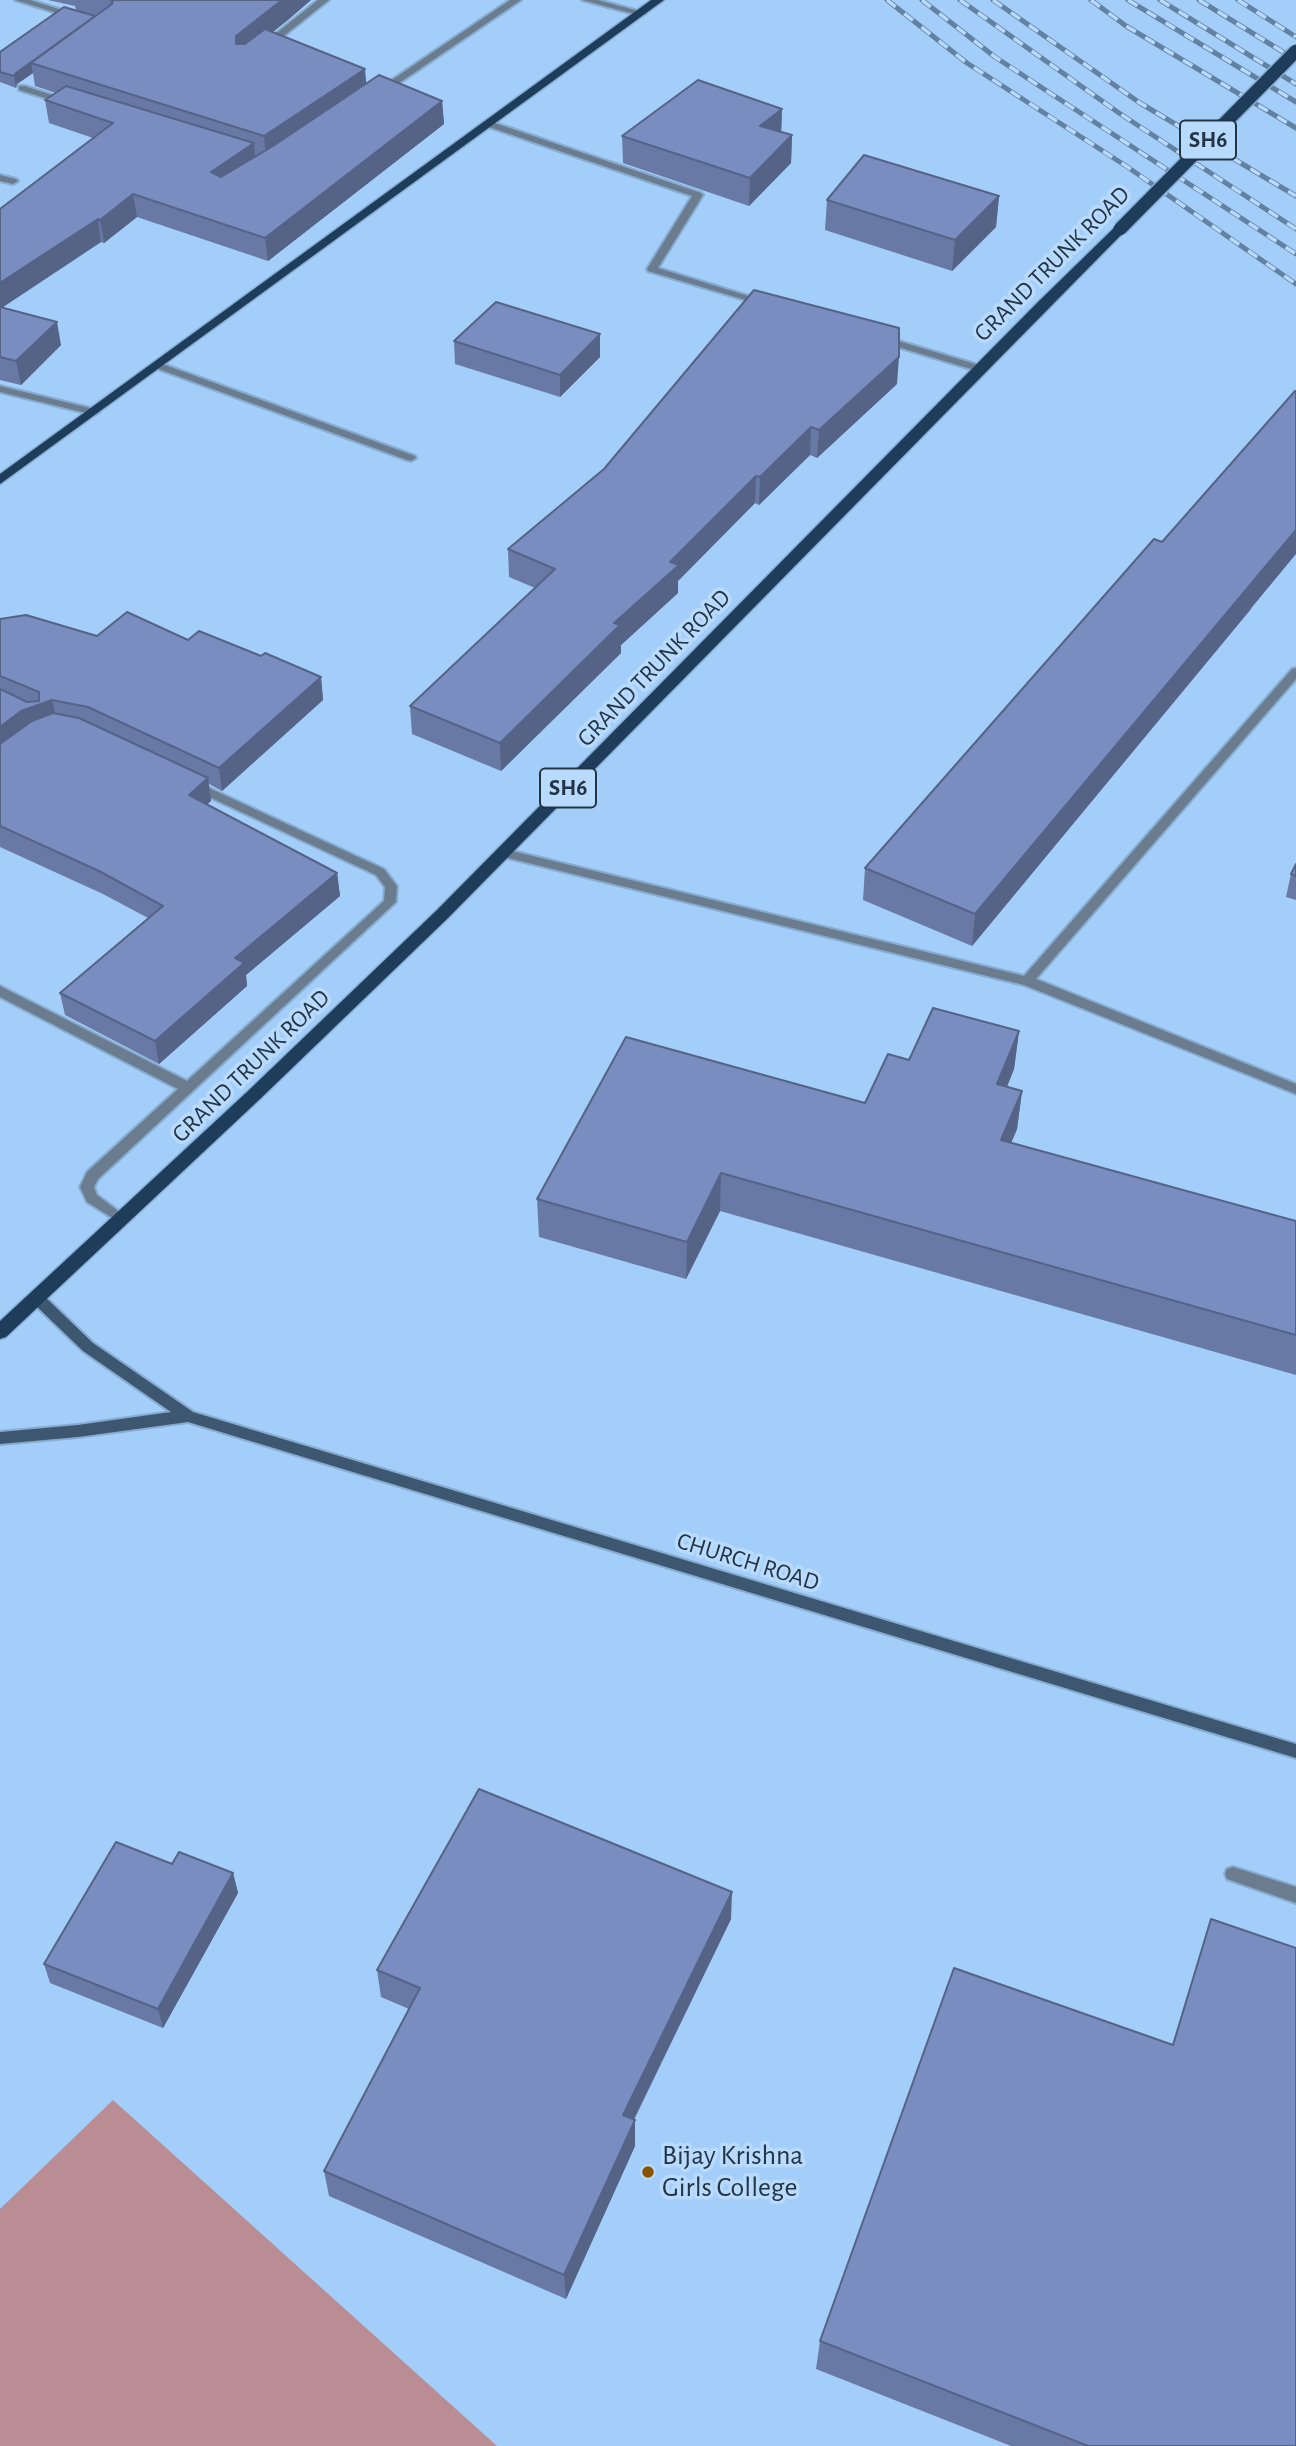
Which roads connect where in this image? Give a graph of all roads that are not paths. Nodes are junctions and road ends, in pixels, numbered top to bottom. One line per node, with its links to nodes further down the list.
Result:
1 (20, 0): 8 (street)
2 (324, 0): 10 (street)
3 (516, 0): 12 (street)
4 (587, 0): 7 (street)
5 (630, 0): 7 (main road)
6 (658, 0): 7 (main road)
7 (641, 13): 14 (main road)
8 (83, 18)
9 (1296, 51): 20 (main road, GRAND TRUNK ROAD / SH6, bridge)
10 (254, 55)
11 (33, 80): 13 (street)
12 (371, 98)
13 (75, 105)
14 (489, 124): 17 (street); 19 (main road)
15 (0, 178): 16 (street)
16 (13, 181)
17 (782, 308)
18 (874, 336): 20 (street)
19 (157, 365): 22 (main road); 23 (street)
20 (978, 368): 27 (main road, GRAND TRUNK ROAD / SH6)
21 (0, 388): 22 (street)
22 (94, 412): 24 (main road)
23 (411, 458)
24 (0, 480)
25 (1296, 672): 28 (street)
26 (185, 781): 30 (street)
27 (504, 853): 28 (street); 32 (main road, GRAND TRUNK ROAD / SH6)
28 (1027, 982): 31 (street)
29 (0, 991): 30 (street)
30 (188, 1088): 32 (street)
31 (1296, 1089)
32 (122, 1219): 33 (main road, GRAND TRUNK ROAD / SH6)
33 (37, 1298): 34 (main road, GRAND TRUNK ROAD / SH6); 35 (street)
34 (0, 1332)
35 (188, 1416): 36 (street); 37 (street, CHURCH ROAD)
36 (0, 1438)
37 (1296, 1751)
38 (1233, 1874): 39 (street)
39 (1296, 1895)

